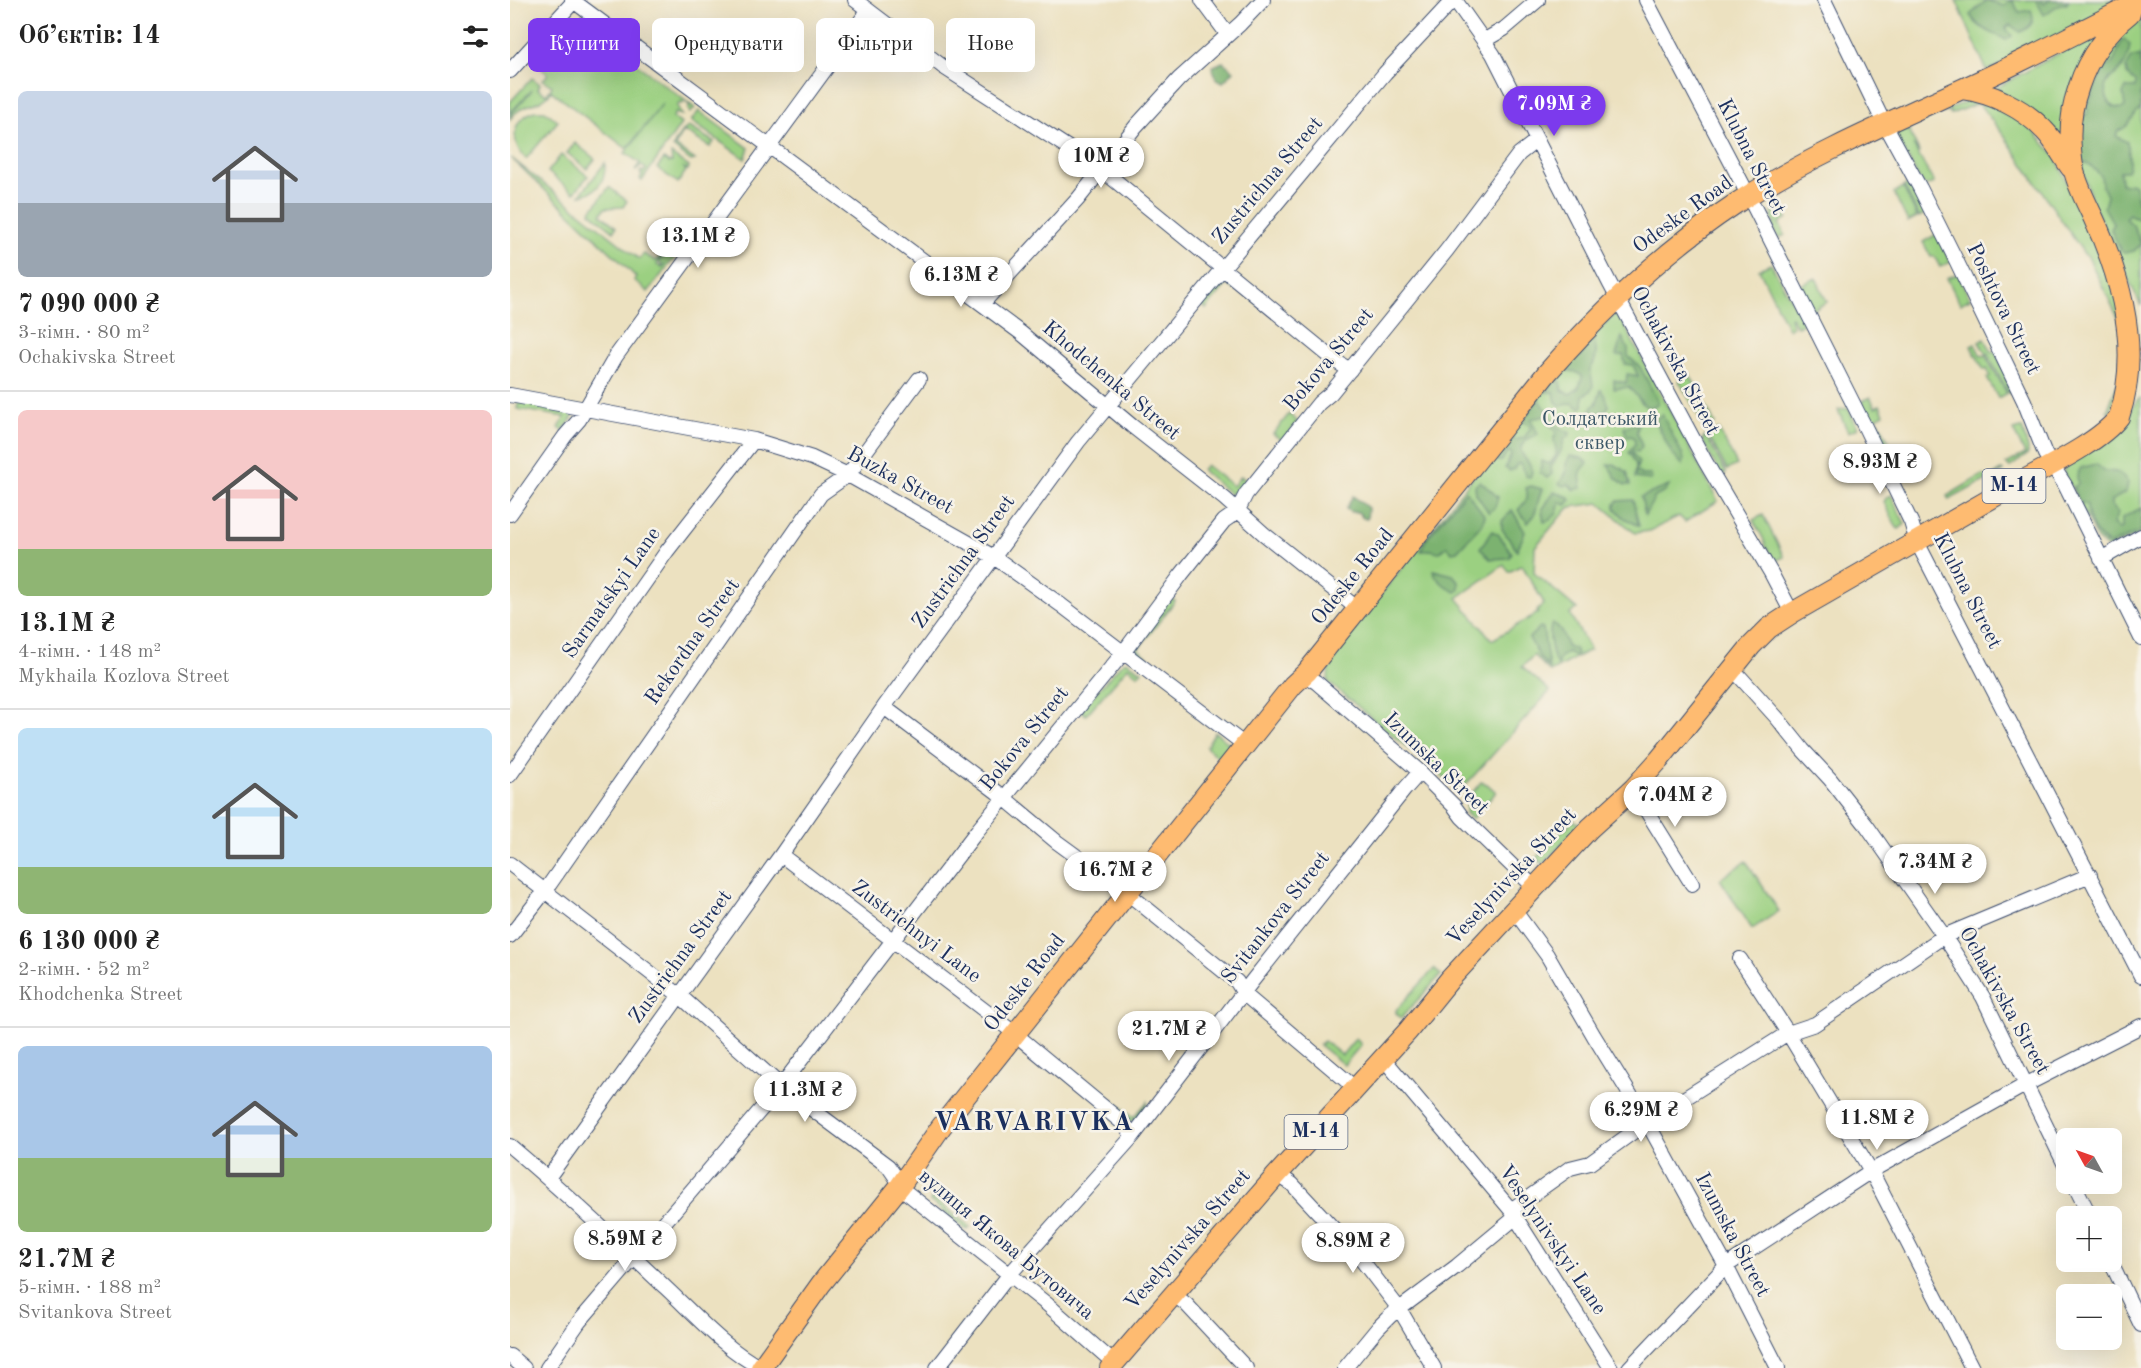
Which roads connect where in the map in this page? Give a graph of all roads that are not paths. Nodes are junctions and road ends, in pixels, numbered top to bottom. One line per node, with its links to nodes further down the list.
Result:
1 (855, 0): 10 (street)
2 (1202, 0): 11 (street)
3 (1263, 0): 11 (street)
4 (1454, 0): 12 (street, Ochakivska Street); 21 (street, Zustrichna Street)
5 (1538, 0): 12 (street)
6 (1646, 0): 20 (street, Klubna Street)
7 (1824, 0): 15 (street, Poshtova Street)
8 (574, 1): 13 (street); 17 (street, Khodchenka Street)
9 (2141, 3): 14 (highway, Odeske Road / М-14); 19 (highway, М-14)
10 (868, 11): 17 (street); 18 (street)
11 (1228, 35): 18 (street)
12 (1485, 40): 16 (street, Ochakivska Street)
13 (510, 71)
14 (1962, 89): 15 (highway, Odeske Road / М-14); 19 (highway)
15 (1884, 124): 20 (highway, Odeske Road / М-14); 30 (street, Poshtova Street)
16 (1537, 140): 22 (street, Ochakivska Street); 24 (street, Bokova Street)
17 (768, 147): 23 (street, Khodchenka Street); 28 (street)
18 (1101, 169): 21 (street); 23 (street)
19 (2074, 172): 30 (highway, Veselynivska Street / М-14)
20 (1749, 196): 22 (highway, Odeske Road / М-14); 35 (street, Klubna Street)
21 (1223, 269): 24 (street); 27 (street, Zustrichna Street)
22 (1617, 298): 38 (highway, Odeske Road / М-14); 39 (street, Ochakivska Street)
23 (982, 304): 27 (street, Khodchenka Street)
24 (1350, 370): 32 (street, Bokova Street)
25 (919, 379): 31 (street, Rekordna Street)
26 (510, 394): 28 (street, Buzka Street)
27 (1109, 406): 32 (street, Khodchenka Street); 36 (street, Zustrichna Street)
28 (585, 409): 29 (street, Buzka Street); 33 (street)
29 (754, 440): 31 (street, Buzka Street); 47 (street, Sarmatskyi Lane)
30 (2051, 465): 35 (highway, Veselynivska Street / М-14); 37 (street, Poshtova Street)
31 (848, 475): 36 (street, Buzka Street); 55 (street, Rekordna Street)
32 (1237, 512): 38 (street, Khodchenka Street); 41 (street, Bokova Street)
33 (510, 514)
34 (2141, 536): 37 (street)
35 (1917, 542): 39 (highway, Veselynivska Street / М-14); 52 (street, Klubna Street)
36 (994, 557): 41 (street, Buzka Street); 44 (street, Zustrichna Street)
37 (2101, 559): 40 (street, Poshtova Street)
38 (1358, 609): 43 (highway, Odeske Road / М-14)
39 (1792, 613): 42 (highway, Veselynivska Street / М-14)
40 (2141, 638)
41 (1123, 653): 45 (street, Buzka Street); 49 (street, Bokova Street)
42 (1732, 668): 48 (highway, Veselynivska Street / М-14); 59 (street, Ochakivska Street)
43 (1304, 675): 45 (highway, Odeske Road / М-14); 46 (street, Izumska Street)
44 (884, 707): 49 (street); 50 (street, Zustrichna Street)
45 (1245, 745): 56 (highway, Odeske Road / М-14)
46 (1420, 772): 54 (street, Izumska Street); 63 (street, Svitankova Street)
47 (510, 775)
48 (1632, 789): 53 (street); 54 (highway, Veselynivska Street / М-14)
49 (1003, 798): 56 (street); 60 (street, Bokova Street)
50 (781, 855): 60 (street, Zustrichnyi Lane); 64 (street, Zustrichna Street)
51 (510, 864): 55 (street, вулиця Якова Бутовича)
52 (2090, 875): 59 (street); 62 (street, Klubna Street)
53 (1692, 884)
54 (1534, 887): 57 (highway, Veselynivska Street / М-14)
55 (545, 891): 58 (street, Rekordna Street); 64 (street, вулиця Якова Бутовича)
56 (1127, 893): 63 (street); 67 (highway, Odeske Road / М-14)
57 (1514, 910): 68 (highway, Veselynivska Street / М-14); 72 (street, Izumska Street)
58 (510, 936)
59 (1944, 936): 66 (street); 69 (street, Ochakivska Street)
60 (893, 941): 67 (street, Zustrichnyi Lane); 70 (street, Bokova Street)
61 (1740, 959): 66 (street)
62 (2141, 976)
63 (1244, 994): 71 (street); 73 (street, Svitankova Street)
64 (679, 995): 70 (street, вулиця Якова Бутовича); 78 (street, Zustrichna Street)
65 (2141, 1026): 69 (street)
66 (1788, 1033): 72 (street); 76 (street)
67 (1015, 1034): 73 (street, Zustrichnyi Lane); 79 (highway, Odeske Road / М-14)
68 (1383, 1058): 71 (highway, Veselynivska Street / М-14); 80 (street, Veselynivskyi Lane)
69 (2027, 1084): 74 (street, Ochakivska Street); 76 (street)
70 (781, 1086): 79 (street, вулиця Якова Бутовича); 81 (street, Bokova Street)
71 (1355, 1088): 77 (highway, Veselynivska Street / М-14)
72 (1647, 1122): 80 (street); 82 (street, Izumska Street)
73 (1133, 1136): 84 (street, Svitankova Street)
74 (2056, 1145)
75 (510, 1146): 78 (street)
76 (1871, 1171): 82 (street); 100 (street)
77 (1277, 1174): 85 (highway, Veselynivska Street / М-14); 86 (street)
78 (548, 1178): 81 (street)
79 (900, 1186): 84 (street, вулиця Якова Бутовича); 92 (highway, Odeske Road / М-14)
80 (1513, 1213): 86 (street); 97 (street, Veselynivskyi Lane)
81 (633, 1258): 91 (street, Bokova Street); 92 (street)
82 (1726, 1266): 98 (street); 99 (street, Izumska Street)
83 (2116, 1272): 87 (street)
84 (1009, 1275): 89 (street, вулиця Якова Бутовича); 93 (street, Svitankova Street)
85 (1173, 1294): 89 (highway, Veselynivska Street / М-14); 94 (street)
86 (1400, 1310): 95 (street); 96 (street)
87 (2141, 1325)
88 (510, 1356): 90 (street)
89 (1112, 1366)
90 (524, 1368)
91 (547, 1368)
92 (761, 1368)
93 (937, 1368)
94 (1246, 1368)
95 (1345, 1368)
96 (1434, 1368)
97 (1611, 1368)
98 (1629, 1368)
99 (1778, 1368)
100 (1972, 1368)

